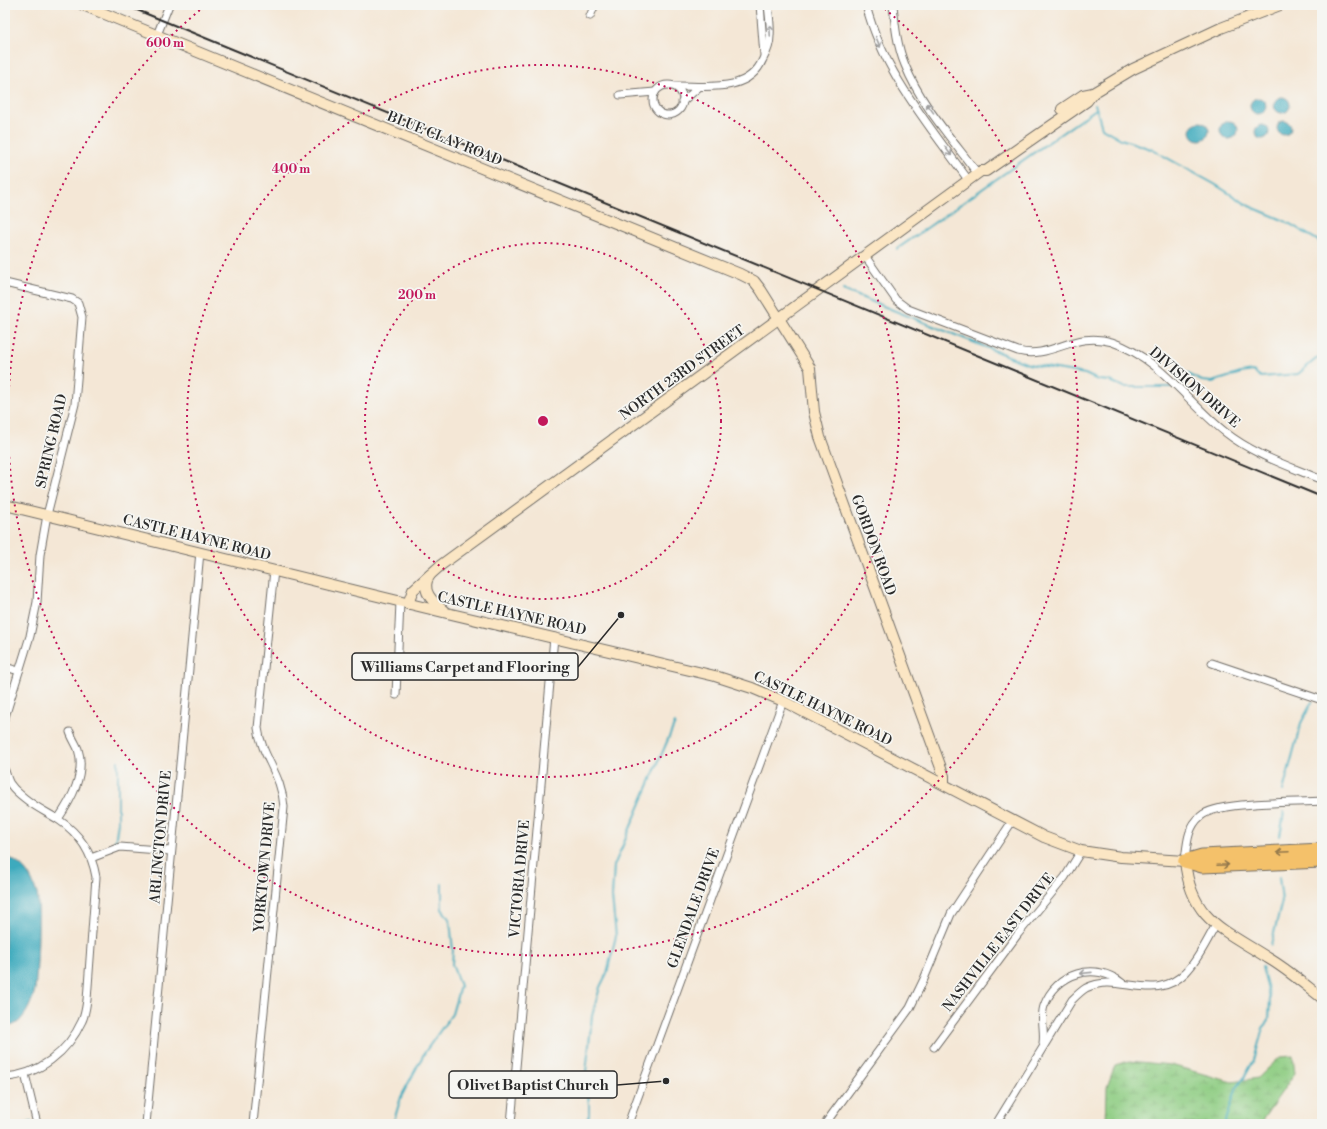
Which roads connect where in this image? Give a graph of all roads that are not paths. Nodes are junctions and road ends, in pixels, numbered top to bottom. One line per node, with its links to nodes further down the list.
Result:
1 (83, 5): 10 (main road, BLUE CLAY ROAD)
2 (169, 5): 10 (street)
3 (595, 5): 9 (street)
4 (760, 5): 11 (street)
5 (768, 5): 11 (street, one-way to 5)
6 (866, 5): 18 (street, one-way to 18)
7 (893, 5): 17 (street, one-way to 7)
8 (1280, 5): 17 (main road, NORTH 23RD STREET)
9 (590, 16)
10 (157, 35): 21 (main road, BLUE CLAY ROAD)
11 (764, 57): 13 (street)
12 (672, 86): 13 (street); 14 (street); 16 (street)
13 (699, 87): 16 (street)
14 (655, 92): 15 (street); 16 (street)
15 (620, 95)
16 (682, 102)
17 (979, 173): 18 (main road, NORTH 23RD STREET)
18 (968, 181): 19 (main road, NORTH 23RD STREET)
19 (865, 256): 21 (main road, NORTH 23RD STREET); 22 (street, DIVISION DRIVE)
20 (5, 282): 24 (street, SPRING ROAD)
21 (779, 318): 27 (main road, NORTH 23RD STREET); 40 (main road, GORDON ROAD)
22 (1322, 480)
23 (5, 505): 24 (main road, CASTLE HAYNE ROAD)
24 (47, 515): 25 (main road, CASTLE HAYNE ROAD); 33 (street, SPRING ROAD)
25 (200, 552): 26 (main road, CASTLE HAYNE ROAD); 45 (street, ARLINGTON DRIVE)
26 (274, 570): 28 (main road, CASTLE HAYNE ROAD); 59 (street, YORKTOWN DRIVE)
27 (432, 573): 28 (main road, NORTH 23RD STREET); 29 (main road)
28 (404, 603): 29 (main road, CASTLE HAYNE ROAD); 34 (street)
29 (447, 613): 30 (main road, CASTLE HAYNE ROAD)
30 (554, 637): 36 (main road, CASTLE HAYNE ROAD); 60 (street, VICTORIA DRIVE)
31 (1212, 663): 35 (street)
32 (5, 667): 33 (street)
33 (18, 671): 37 (street, SPRING ROAD)
34 (396, 695)
35 (1322, 700)
36 (783, 701): 40 (main road, CASTLE HAYNE ROAD); 61 (street, GLENDALE DRIVE)
37 (5, 717)
38 (70, 732): 42 (street)
39 (5, 771): 42 (street)
40 (944, 784): 43 (main road, CASTLE HAYNE ROAD)
41 (1322, 801): 48 (street)
42 (58, 820): 47 (street)
43 (1013, 820): 46 (main road, CASTLE HAYNE ROAD); 62 (street)
44 (1322, 850): 48 (highway, one-way to 48)
45 (171, 851): 47 (street); 58 (street, ARLINGTON DRIVE)
46 (1081, 851): 48 (main road, CASTLE HAYNE ROAD); 54 (street, NASHVILLE EAST DRIVE)
47 (92, 858): 55 (street)
48 (1185, 861): 49 (highway, one-way to 49); 50 (main road)
49 (1318, 861)
50 (1216, 925): 51 (street); 52 (main road)
51 (1122, 983): 53 (street); 53 (street, one-way to 53)
52 (1322, 998)
53 (1043, 1044): 63 (street)
54 (934, 1047)
55 (25, 1074): 56 (street); 57 (street)
56 (5, 1077)
57 (37, 1124)
58 (146, 1124)
59 (253, 1124)
60 (511, 1124)
61 (628, 1124)
62 (825, 1124)
63 (996, 1124)

